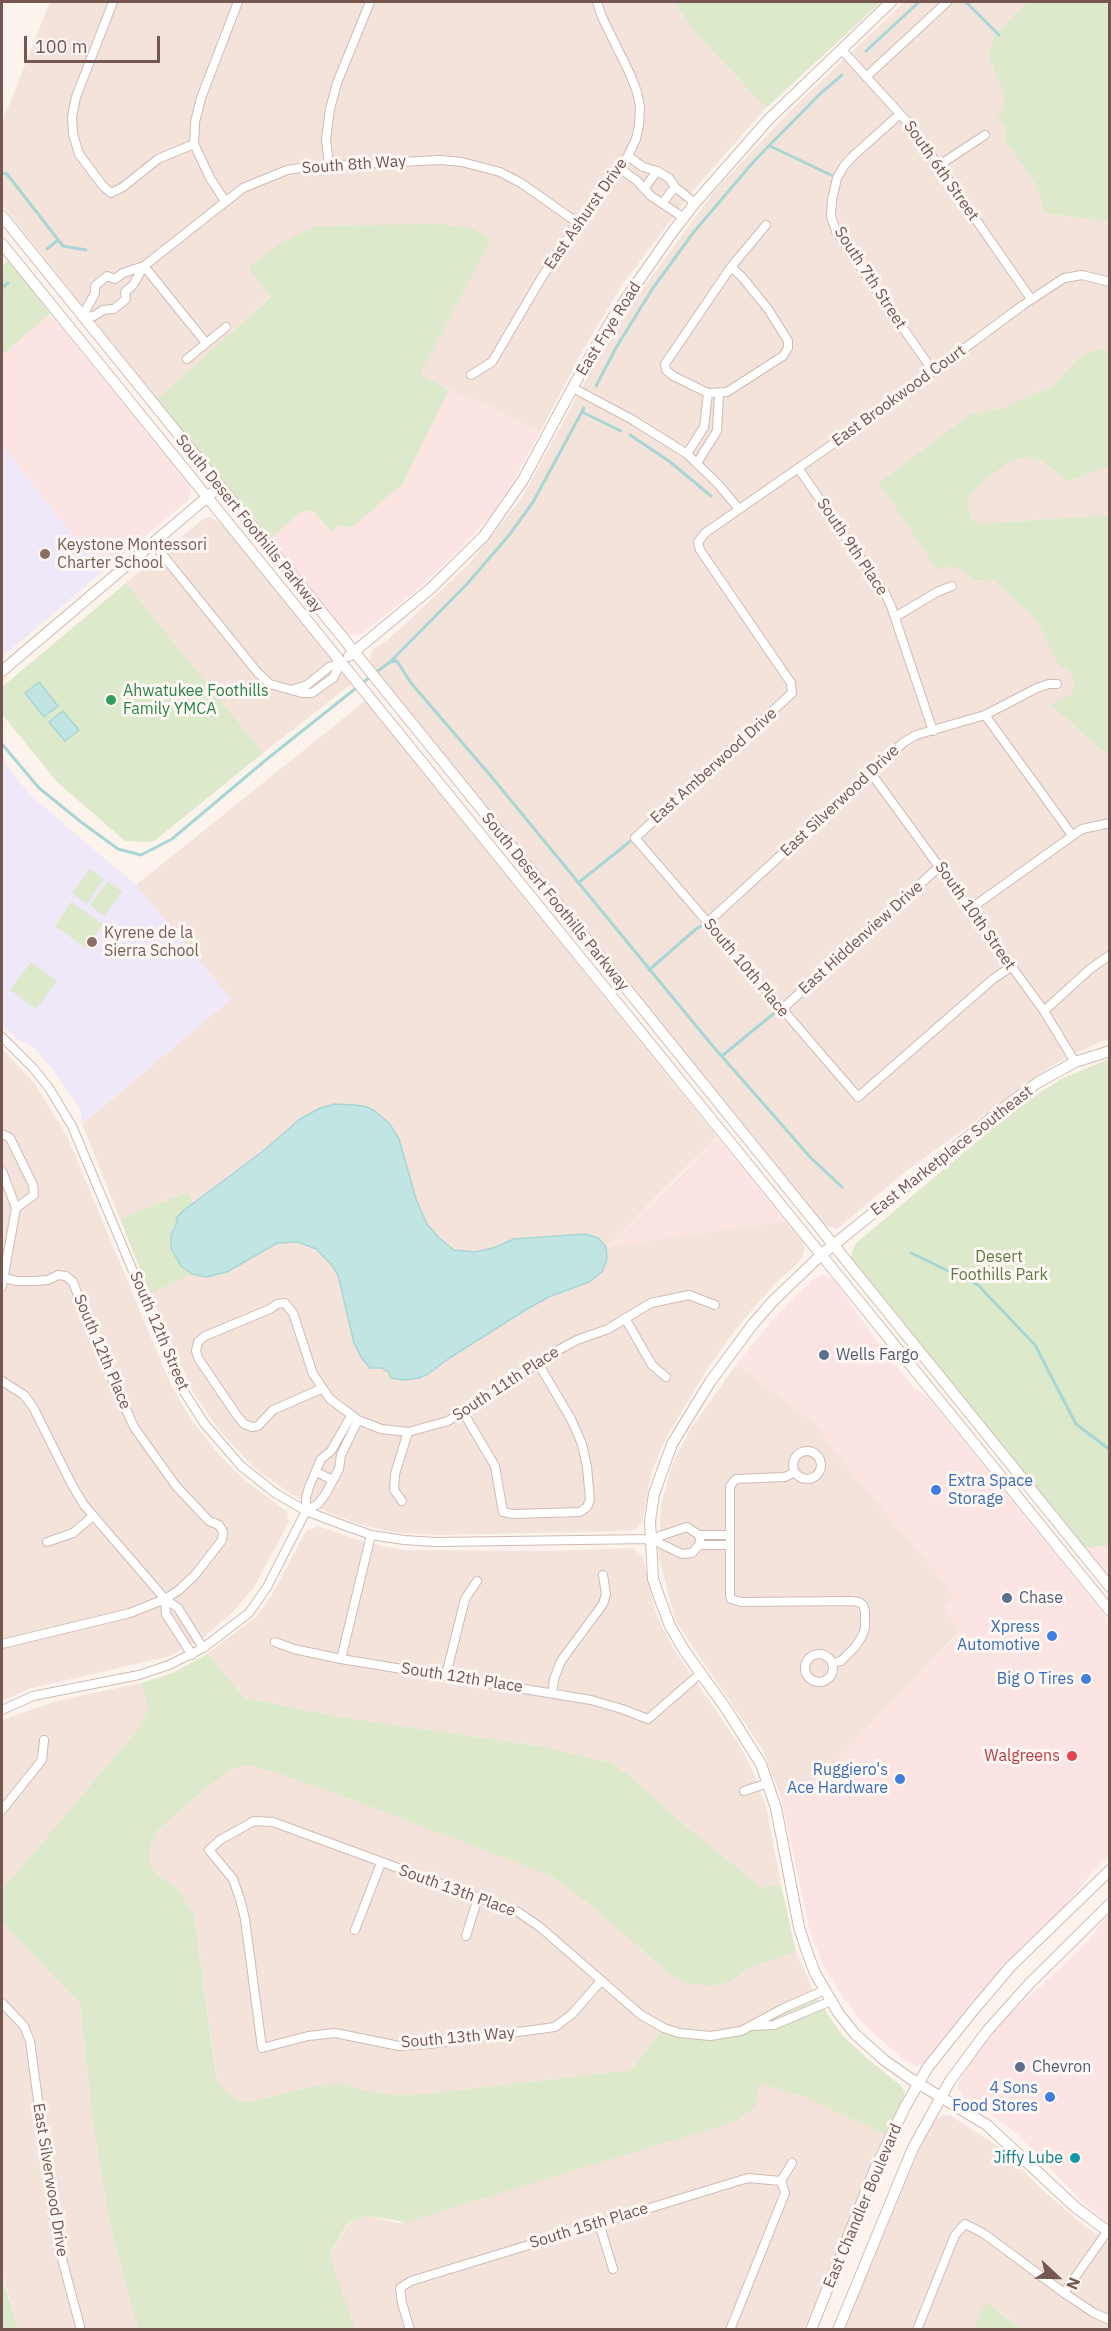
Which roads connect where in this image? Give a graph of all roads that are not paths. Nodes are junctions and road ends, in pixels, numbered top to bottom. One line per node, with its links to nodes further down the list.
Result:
1 (113, 2): 11 (street)
2 (238, 2): 11 (street)
3 (370, 2): 13 (street)
4 (597, 2): 12 (street, East Ashurst Drive)
5 (891, 2): 7 (street, East Frye Road)
6 (946, 2): 8 (street)
7 (842, 50): 8 (street, South 6th Street); 21 (street, East Frye Road)
8 (866, 77): 9 (street, South 6th Street)
9 (900, 114): 14 (street, South 6th Street); 39 (street, South 7th Street)
10 (986, 135): 14 (street)
11 (194, 144): 19 (street)
12 (628, 156): 15 (street, East Ashurst Drive); 16 (street)
13 (329, 165): 19 (street, South 8th Way); 24 (street, South 8th Way)
14 (938, 166): 33 (street, South 6th Street)
15 (619, 168): 18 (street); 24 (street, East Ashurst Drive)
16 (657, 171): 17 (street); 18 (street)
17 (675, 187): 20 (street); 21 (street)
18 (644, 189): 20 (street)
19 (225, 201): 27 (street, South 8th Way)
20 (663, 202): 23 (street)
21 (695, 203): 23 (street, East Frye Road)
22 (2, 216): 35 (street, South Desert Foothills Parkway)
23 (684, 218): 41 (street, East Frye Road)
24 (578, 223): 40 (street, East Ashurst Drive)
25 (766, 225): 28 (street)
26 (2, 244): 48 (street, South Desert Foothills Parkway)
27 (144, 266): 29 (street, South 8th Way); 31 (street, South 8th Way); 37 (street)
28 (731, 267): 42 (street); 43 (street)
29 (114, 279): 31 (street); 32 (street, South 8th Way)
30 (1110, 282): 33 (street, East Brookwood Court)
31 (125, 292): 34 (street, South 8th Way)
32 (95, 293): 34 (street); 35 (street, South 8th Way)
33 (1031, 299): 39 (street, East Brookwood Court)
34 (108, 309): 35 (street, South 8th Way)
35 (82, 317): 47 (street, South Desert Foothills Parkway)
36 (226, 327): 37 (street)
37 (206, 343): 38 (street)
38 (187, 359)
39 (933, 371): 46 (street, East Brookwood Court)
40 (471, 375)
41 (573, 388): 44 (street); 53 (street, East Frye Road)
42 (708, 393): 43 (street); 44 (street)
43 (719, 394): 45 (street)
44 (687, 454): 45 (street)
45 (697, 463): 49 (street)
46 (798, 468): 49 (street, East Brookwood Court); 52 (street, South 9th Place)
47 (219, 487): 48 (street); 53 (street, South Desert Foothills Parkway)
48 (207, 497): 50 (street); 54 (street, South Desert Foothills Parkway)
49 (739, 508): 57 (street, East Brookwood Court)
50 (153, 543): 54 (street, East Frye Road); 55 (street)
51 (952, 586): 52 (street)
52 (895, 617): 59 (street, South 9th Place)
53 (353, 653): 54 (street, East Frye Road); 64 (street, South Desert Foothills Parkway)
54 (340, 663): 66 (street, South Desert Foothills Parkway)
55 (2, 671)
56 (1056, 684): 58 (street, East Silverwood Drive)
57 (792, 693): 63 (street, East Amberwood Drive)
58 (985, 715): 59 (street, East Silverwood Drive); 62 (street)
59 (933, 731): 60 (street, East Silverwood Drive)
60 (871, 773): 65 (street, South 10th Street); 68 (street, East Silverwood Drive)
61 (1110, 823): 62 (street)
62 (1072, 835): 67 (street)
63 (634, 838): 68 (street, South 10th Place)
64 (523, 861): 66 (street); 79 (street, South Desert Foothills Parkway)
65 (940, 866): 67 (street, South 10th Street); 71 (street, East Hiddenview Drive)
66 (510, 872): 80 (street, South Desert Foothills Parkway)
67 (970, 909): 70 (street, South 10th Street)
68 (707, 923): 71 (street, South 10th Place)
69 (1110, 955): 72 (street)
70 (1011, 967): 71 (street, South 10th Place); 72 (street, South 10th Street)
71 (781, 1010)
72 (1044, 1011): 75 (street, South 10th Street)
73 (2, 1037): 95 (street, South 12th Street)
74 (1110, 1051): 75 (street, East Marketplace Southeast)
75 (1075, 1062): 79 (street, East Marketplace Southeast)
76 (2, 1134): 78 (street)
77 (2, 1171): 78 (street)
78 (16, 1208): 81 (street)
79 (833, 1246): 80 (street, East Marketplace Southeast); 106 (street, South Desert Foothills Parkway)
80 (820, 1256): 100 (street, East Marketplace Southeast); 108 (street, South Desert Foothills Parkway)
81 (2, 1282): 107 (street, South 12th Place)
82 (715, 1305): 83 (street, South 11th Place)
83 (625, 1318): 84 (street, South 11th Place); 85 (street)
84 (538, 1363): 88 (street, South 11th Place); 88 (street)
85 (666, 1377)
86 (2, 1381): 96 (street)
87 (321, 1389): 87 (street, South 11th Place); 89 (street, South 11th Place)
88 (462, 1412): 90 (street, South 11th Place)
89 (355, 1418): 90 (street, South 11th Place); 91 (street); 93 (street)
90 (408, 1432): 94 (street)
91 (316, 1472): 93 (street); 95 (street)
92 (795, 1472): 97 (street)
93 (333, 1480): 95 (street)
94 (402, 1501)
95 (306, 1511): 98 (street, South 12th Street); 113 (street)
96 (93, 1516): 101 (street); 107 (street)
97 (729, 1534): 99 (street, South 12th Street); 103 (street)
98 (370, 1535): 100 (street, South 12th Street); 115 (street)
99 (699, 1535): 100 (street, South 12th Street); 102 (street)
100 (651, 1539): 102 (street, South 12th Street); 117 (street)
101 (47, 1542)
102 (699, 1545): 103 (street, South 12th Street)
103 (729, 1545): 116 (street)
104 (603, 1575): 119 (street)
105 (477, 1581): 118 (street)
106 (1110, 1587)
107 (165, 1599): 109 (street); 110 (street); 112 (street)
108 (1110, 1611)
109 (185, 1619): 110 (street); 113 (street)
110 (174, 1626): 114 (street)
111 (275, 1642): 115 (street, South 12th Place)
112 (2, 1644)
113 (203, 1648): 114 (street)
114 (192, 1655): 120 (street)
115 (341, 1659): 118 (street, South 12th Place)
116 (832, 1664)
117 (701, 1673): 119 (street, South 12th Place); 122 (street)
118 (446, 1675): 119 (street, South 12th Place)
119 (552, 1693)
120 (2, 1710)
121 (44, 1740): 124 (street)
122 (768, 1783): 123 (street); 132 (street)
123 (744, 1791)
124 (2, 1810)
125 (381, 1863): 127 (street, South 13th Place); 129 (street); 136 (street, South 13th Place)
126 (1110, 1870): 137 (street, East Chandler Boulevard)
127 (478, 1898): 130 (street); 131 (street, South 13th Place)
128 (1110, 1904): 138 (street, East Chandler Boulevard)
129 (355, 1930)
130 (466, 1936)
131 (601, 1981): 135 (street, South 13th Place); 136 (street, South 13th Way)
132 (825, 1990): 133 (street); 135 (street, South 13th Place)
133 (831, 2001): 135 (street, South 13th Place); 137 (street)
134 (2, 2003): 146 (street, East Silverwood Drive)
135 (752, 2026)
136 (262, 2048)
137 (919, 2084): 138 (street); 149 (street, East Chandler Boulevard)
138 (941, 2097): 142 (street); 150 (street, East Chandler Boulevard)
139 (792, 2163): 140 (street)
140 (781, 2181): 141 (street, South 15th Place); 148 (street)
141 (599, 2223): 143 (street); 147 (street, South 15th Place)
142 (1108, 2233): 144 (street)
143 (613, 2269)
144 (1064, 2293): 145 (street); 151 (street)
145 (1110, 2320)
146 (81, 2330)
147 (410, 2330)
148 (730, 2330)
149 (811, 2330)
150 (838, 2330)
151 (917, 2330)

